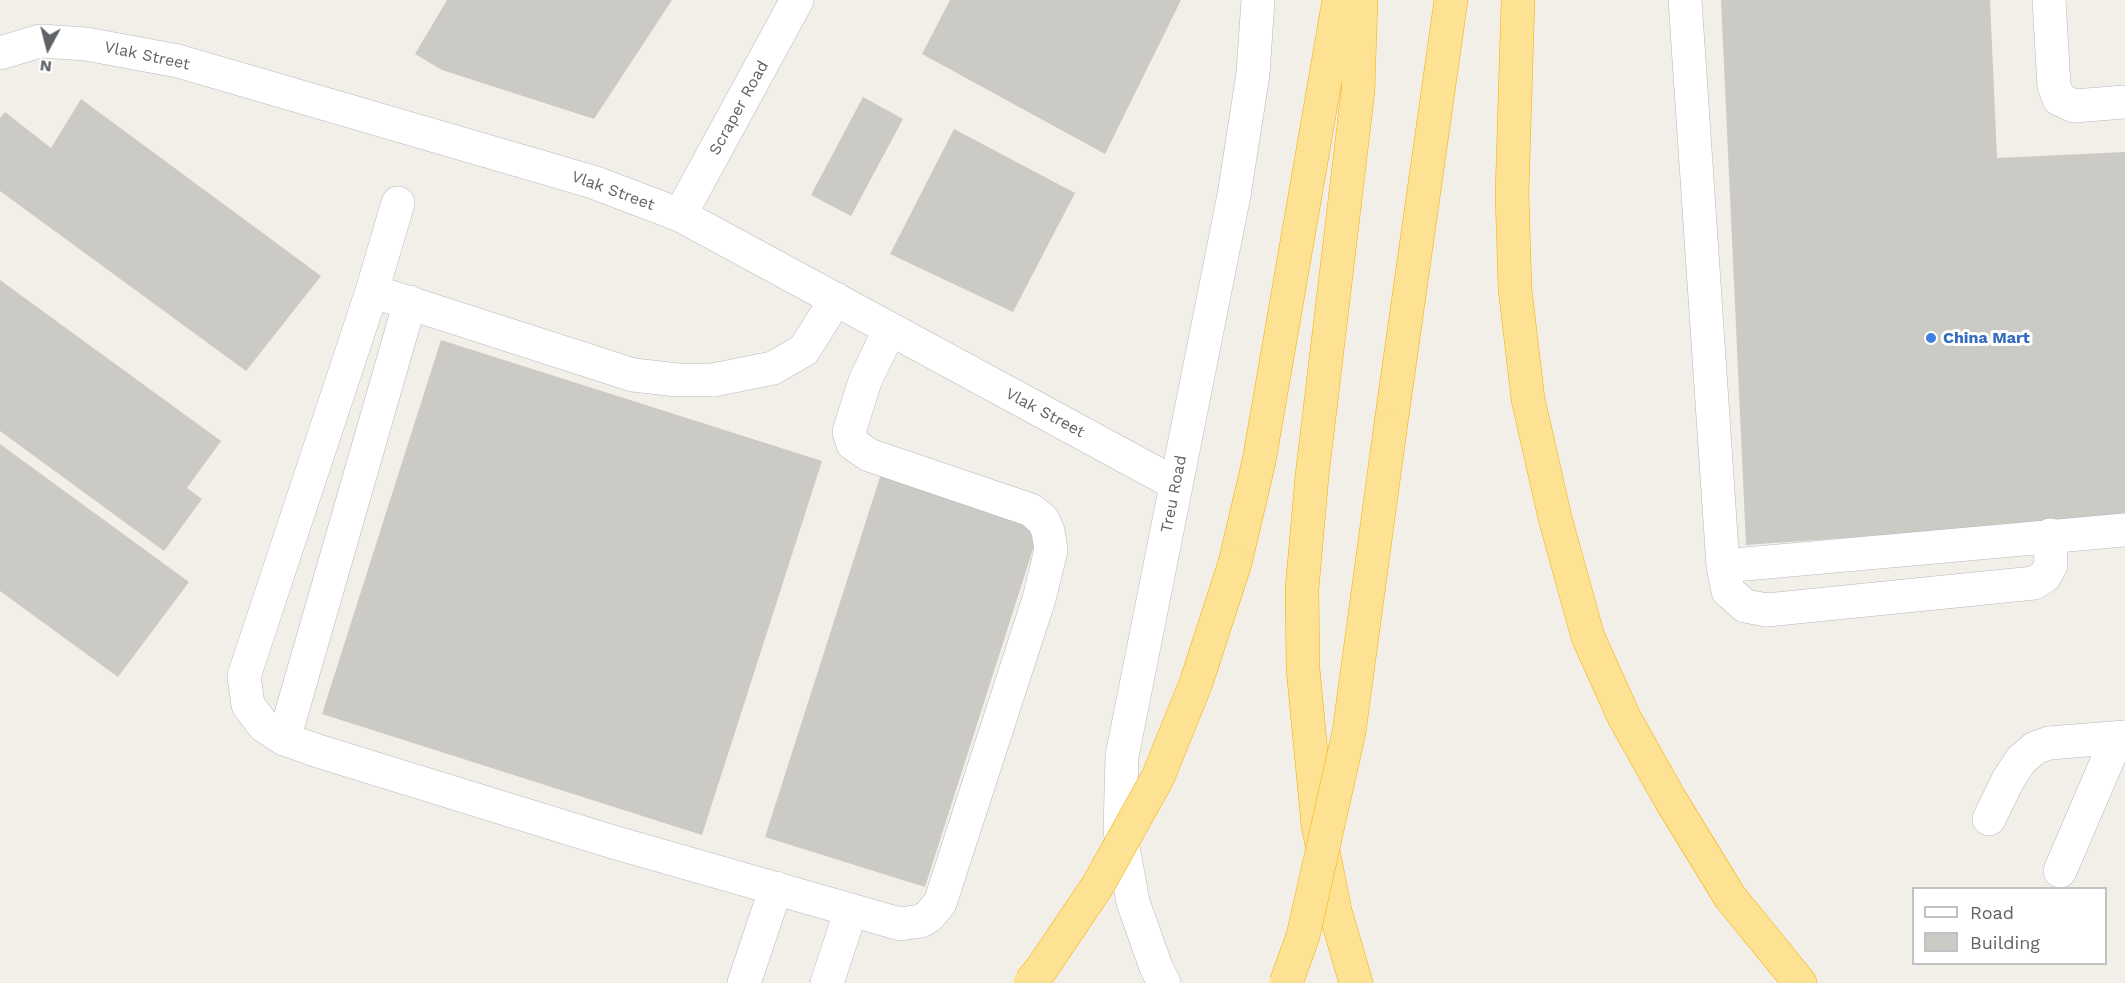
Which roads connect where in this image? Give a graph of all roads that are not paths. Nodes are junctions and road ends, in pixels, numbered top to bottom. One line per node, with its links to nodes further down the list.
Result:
1 (797, 0): 12 (street, Scraper Road)
2 (1258, 0): 17 (street, Treu Road)
3 (1339, 0): 29 (highway, bridge)
4 (1360, 0): 32 (highway)
5 (1451, 0): 31 (highway, bridge)
6 (1518, 0): 33 (highway)
7 (1685, 0): 20 (street)
8 (2049, 0): 10 (street)
9 (0, 53): 12 (street, Vlak Street)
10 (2125, 102)
11 (398, 203): 13 (street)
12 (680, 215): 14 (street, Vlak Street)
13 (372, 291): 15 (street); 22 (street)
14 (836, 299): 15 (street); 16 (street, Vlak Street)
15 (410, 302): 22 (street)
16 (890, 329): 17 (street, Vlak Street); 26 (street)
17 (1176, 484): 30 (street, Treu Road)
18 (2125, 530): 19 (street)
19 (2050, 535): 20 (street); 20 (street)
20 (1723, 566)
21 (2121, 737): 23 (street); 24 (street)
22 (284, 739): 25 (street)
23 (1989, 819)
24 (2060, 871)
25 (776, 888): 26 (street); 27 (street)
26 (851, 910): 28 (street)
27 (744, 983)
28 (827, 983)
29 (1030, 983)
30 (1164, 983)
31 (1286, 983)
32 (1356, 983)
33 (1800, 983)

